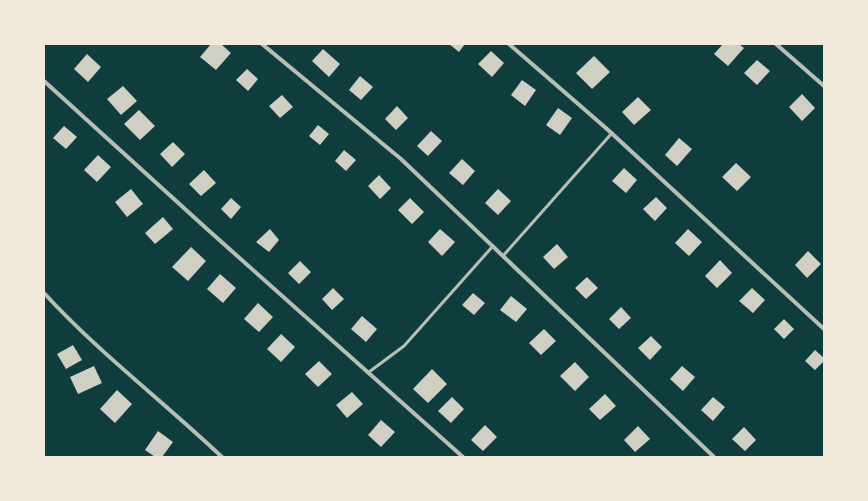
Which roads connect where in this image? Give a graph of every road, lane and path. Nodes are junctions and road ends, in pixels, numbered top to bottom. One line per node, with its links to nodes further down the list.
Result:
1 (262, 44): 7 (street)
2 (509, 44): 6 (street)
3 (776, 44): 5 (street)
4 (44, 81): 11 (street)
5 (824, 86)
6 (612, 133): 8 (lane); 10 (street)
7 (493, 246): 8 (street); 11 (lane)
8 (503, 256): 14 (street)
9 (44, 293): 12 (street)
10 (824, 329)
11 (369, 372): 13 (street)
12 (222, 457)
13 (463, 457)
14 (714, 457)

